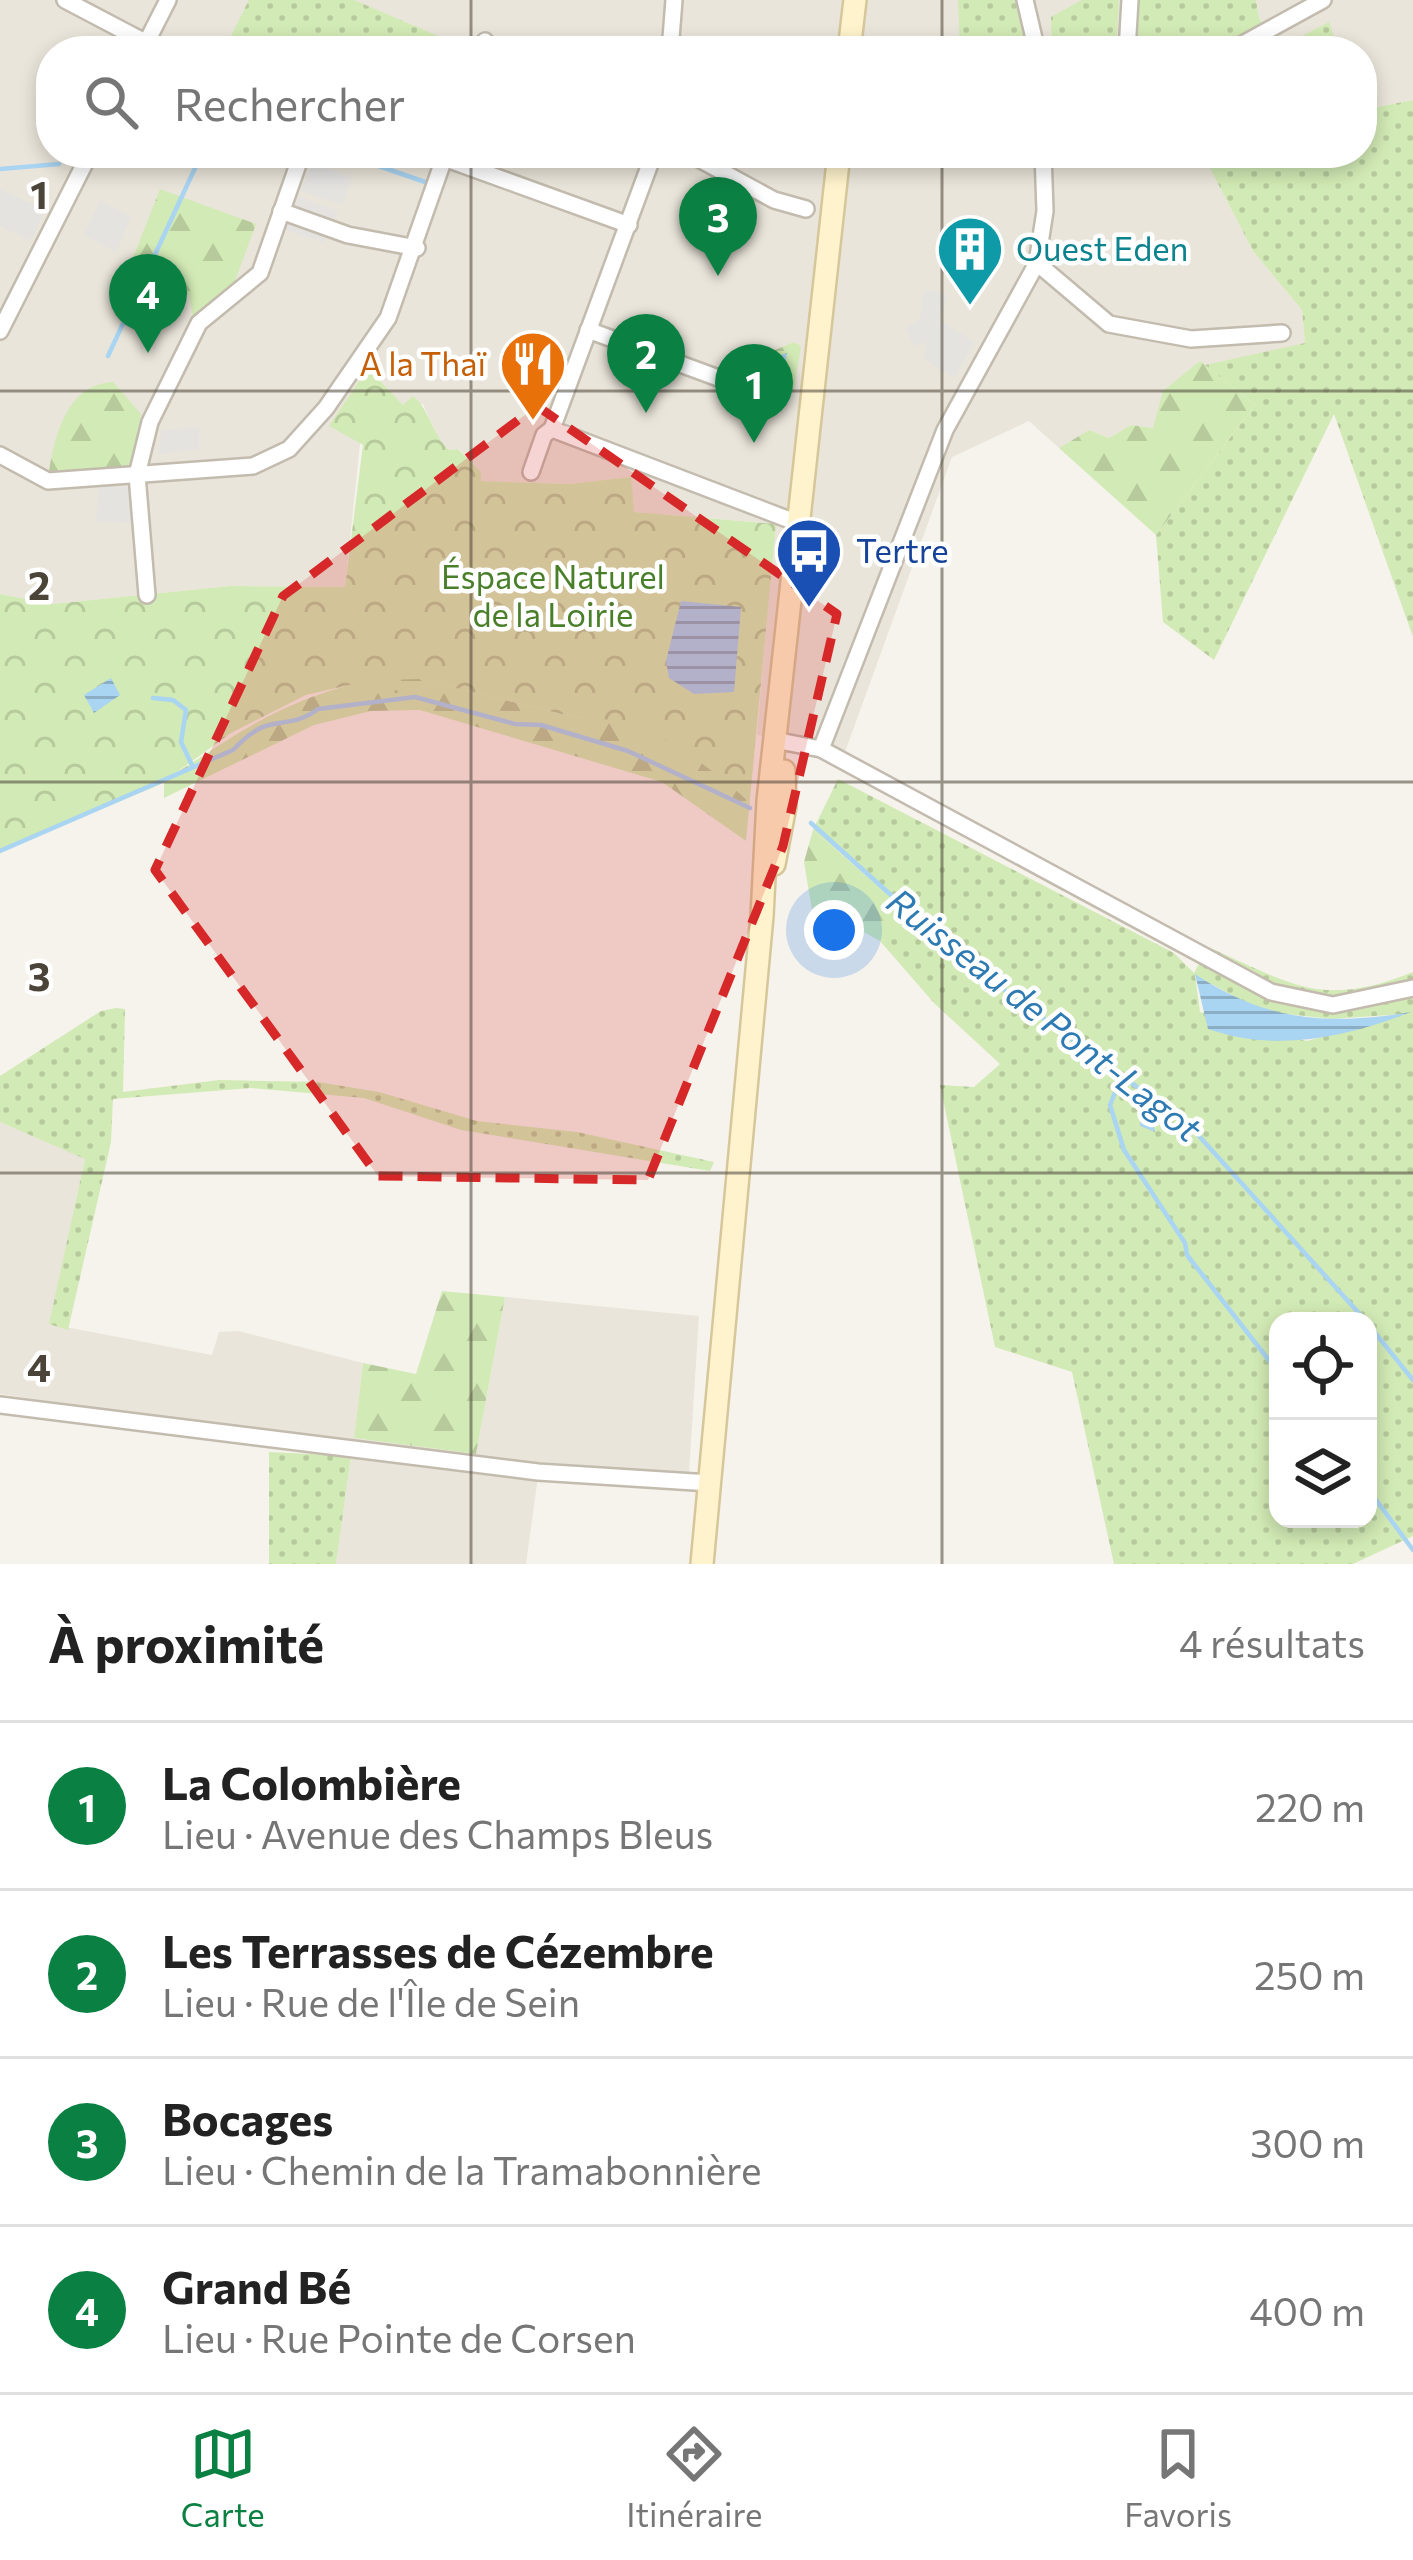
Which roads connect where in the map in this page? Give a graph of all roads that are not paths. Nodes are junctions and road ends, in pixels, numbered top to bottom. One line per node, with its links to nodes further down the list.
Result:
1 (65, 0): 8 (street)
2 (168, 0): 9 (street)
3 (674, 0): 10 (street)
4 (855, 0): 11 (main road)
5 (1024, 0): 12 (street)
6 (1130, 0): 13 (street)
7 (1323, 0): 14 (street)
8 (129, 36)
9 (154, 36)
10 (671, 36)
11 (851, 36)
12 (1033, 36)
13 (1128, 36)
14 (1257, 36)
15 (82, 168): 28 (street)
16 (297, 168): 24 (street)
17 (437, 168): 26 (street)
18 (477, 168): 25 (street)
19 (650, 168): 25 (street)
20 (715, 168): 23 (street)
21 (837, 168): 32 (main road)
22 (1044, 168): 27 (street)
23 (806, 209)
24 (281, 211): 26 (street); 36 (street)
25 (629, 225): 29 (street)
26 (417, 248): 36 (street)
27 (1036, 263): 30 (street); 41 (street)
28 (1, 327)
29 (589, 330): 31 (street); 33 (street)
30 (1282, 333)
31 (740, 386)
32 (814, 394): 37 (main road); 38 (main road)
33 (552, 429): 35 (street); 37 (street)
34 (0, 455): 36 (street)
35 (532, 472)
36 (137, 476): 39 (street)
37 (795, 522): 38 (main road); 40 (main road)
38 (804, 549): 40 (main road)
39 (147, 595)
40 (780, 740): 41 (street); 44 (main road)
41 (820, 749): 42 (street)
42 (1413, 988)
43 (0, 1405): 44 (street)
44 (710, 1483): 45 (main road)
45 (702, 1564)

